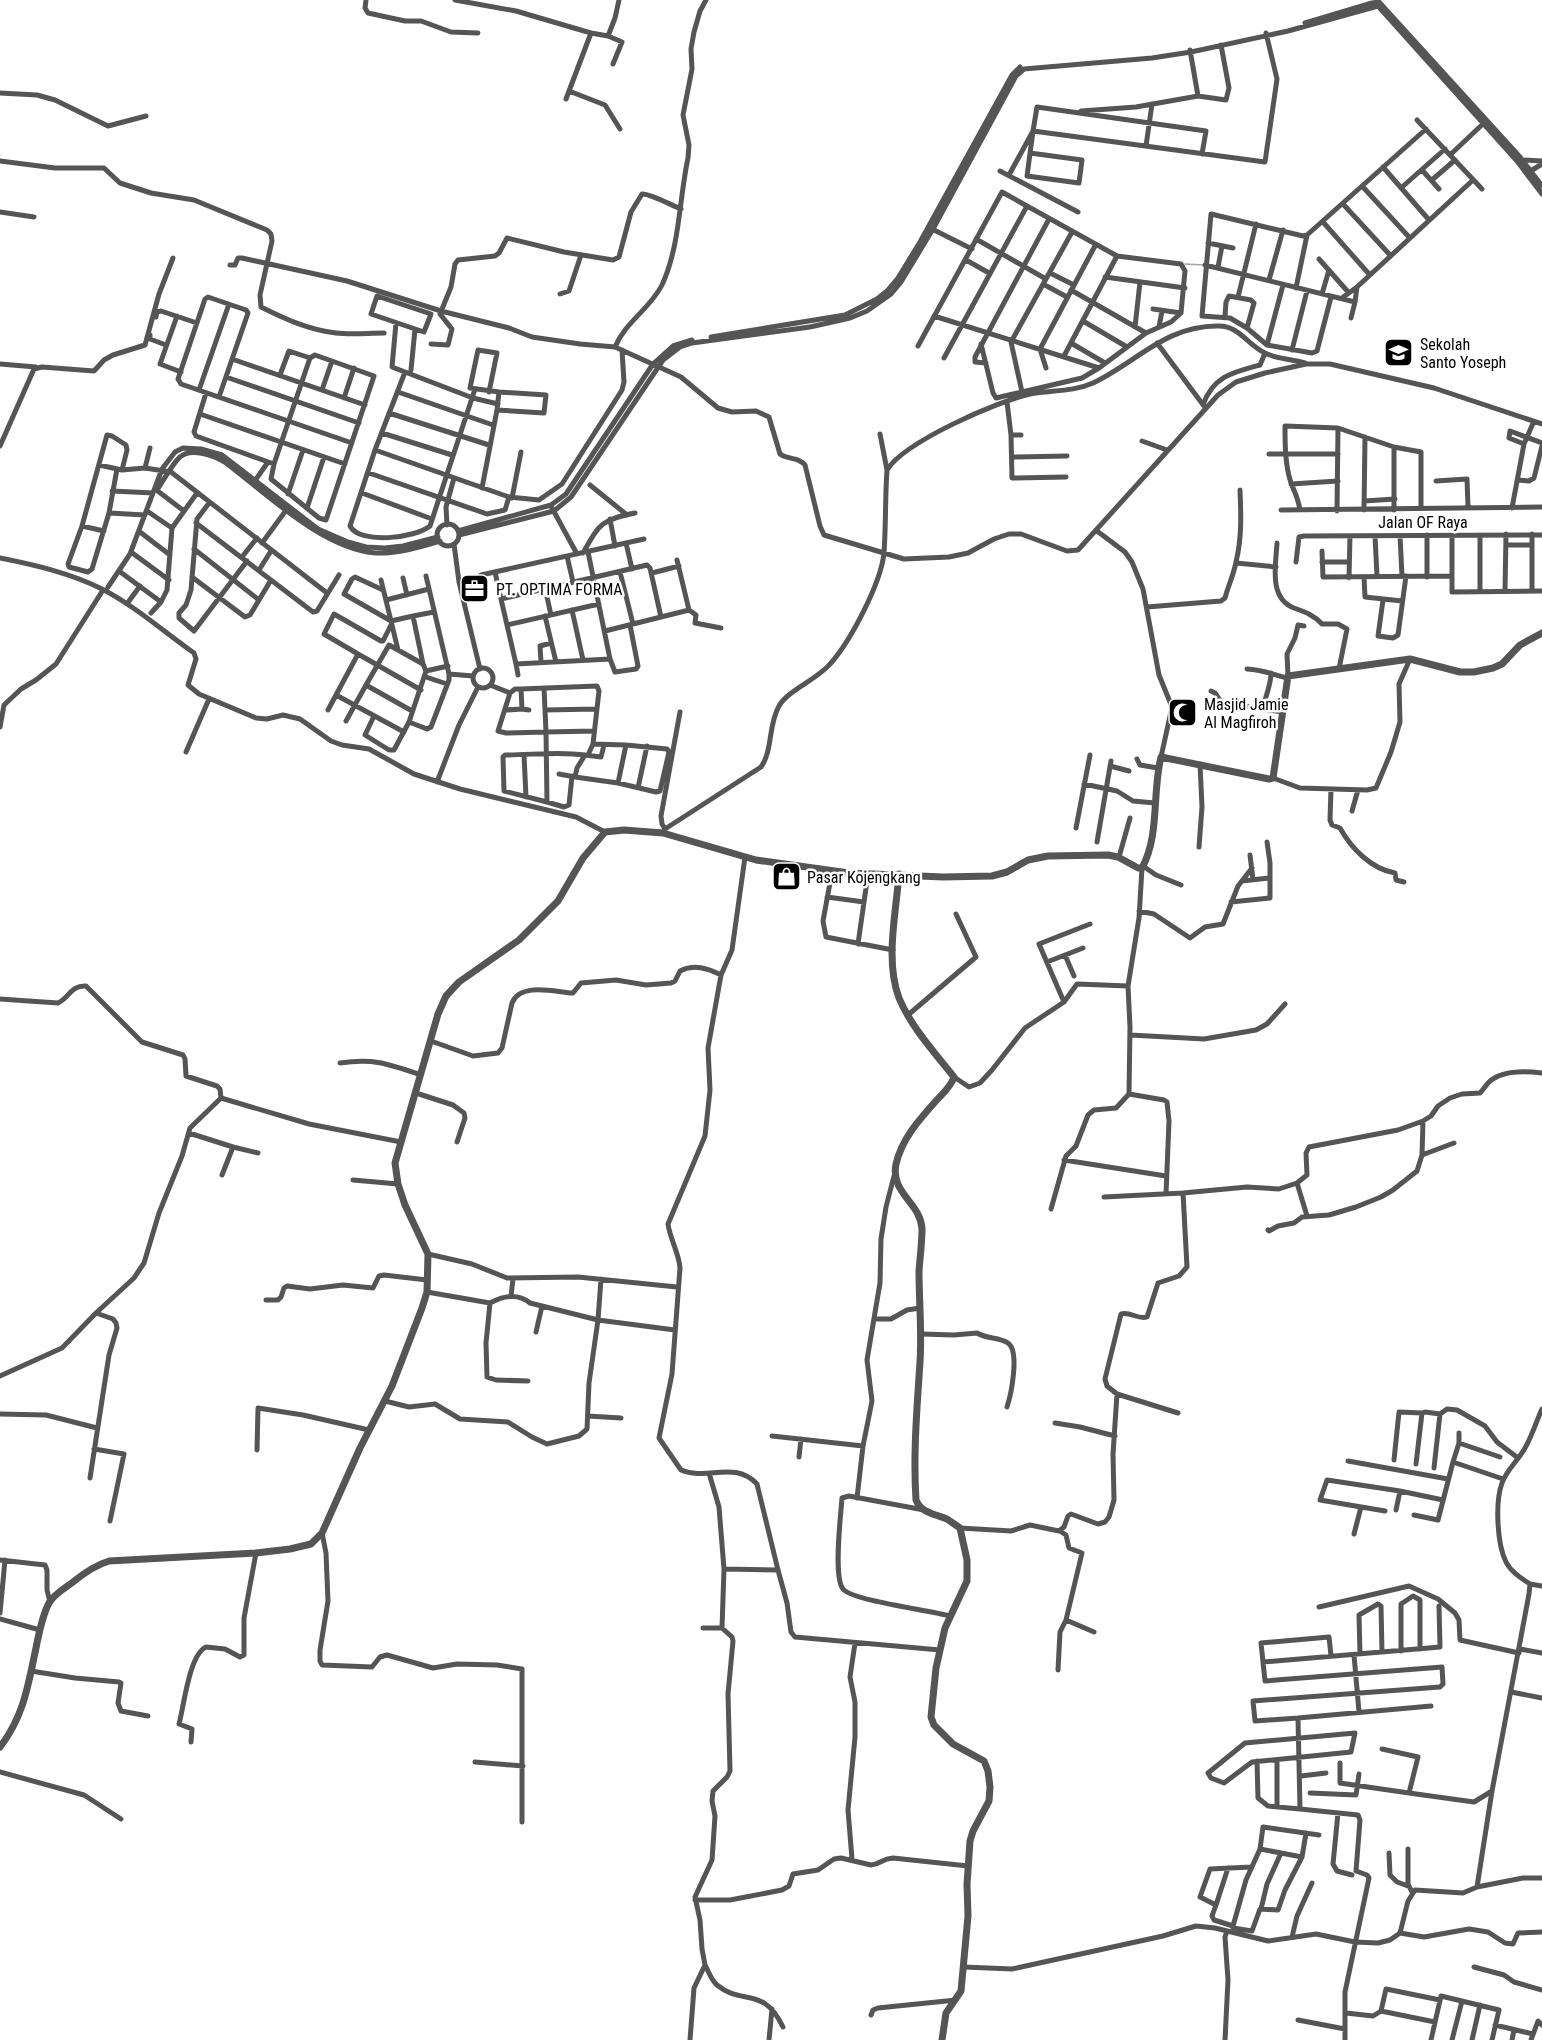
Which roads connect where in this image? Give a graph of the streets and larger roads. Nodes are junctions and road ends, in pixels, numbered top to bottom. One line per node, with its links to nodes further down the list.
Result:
1 (366, 0): 5 (street)
2 (455, 0): 6 (street)
3 (619, 0): 8 (street)
4 (706, 0): 50 (street)
5 (478, 33)
6 (591, 33): 8 (street); 12 (street)
7 (1266, 35): 9 (street); 20 (street); 28 (street)
8 (608, 36): 11 (street)
9 (1221, 45): 10 (street); 14 (street)
10 (1190, 50): 14 (street); 58 (street)
11 (613, 64)
12 (569, 91): 15 (street); 22 (street)
13 (0, 93): 18 (street)
14 (1198, 96): 16 (street)
15 (566, 99)
16 (1152, 104): 17 (street); 21 (street)
17 (1070, 112): 21 (street); 24 (street)
18 (146, 116)
19 (1417, 120): 23 (street)
20 (1485, 122): 29 (street); 30 (street); 36 (street)
21 (1149, 123): 25 (street); 28 (street)
22 (620, 129)
23 (1426, 129): 26 (street); 33 (street)
24 (1033, 131): 25 (street); 27 (street); 37 (street)
25 (1146, 146): 28 (street)
26 (1444, 149): 29 (street); 34 (street)
27 (1030, 153): 38 (street); 38 (street)
28 (1202, 154)
29 (1452, 158): 39 (street); 40 (street)
30 (1522, 160): 32 (street); 36 (street)
31 (0, 161): 76 (street)
32 (1542, 163): 36 (street)
33 (1383, 167): 42 (street); 43 (street)
34 (1422, 170): 39 (street); 43 (street)
35 (1000, 171): 37 (street)
36 (1529, 172): 41 (street); 47 (street)
37 (1009, 176): 46 (street)
38 (1044, 178): 46 (street)
39 (1432, 180): 44 (street)
40 (1473, 180): 45 (street); 55 (street)
41 (1541, 182)
42 (1362, 186): 48 (street); 62 (street)
43 (1401, 188): 55 (street)
44 (1439, 189)
45 (1482, 189)
46 (1042, 193): 52 (street)
47 (1542, 194)
48 (1343, 204): 56 (street); 72 (street)
49 (1027, 206): 54 (street); 63 (street); 69 (street)
50 (681, 209): 70 (street); 133 (street)
51 (0, 212): 53 (street)
52 (1078, 212)
53 (34, 217)
54 (1049, 219): 60 (street); 79 (street)
55 (1429, 220): 62 (street)
56 (1323, 222): 61 (street); 85 (street)
57 (1256, 225): 59 (street); 64 (street); 84 (street)
58 (931, 228): 68 (street); 150 (street)
59 (1283, 230): 61 (street); 87 (street)
60 (1072, 232): 65 (street); 83 (street)
61 (1307, 235): 94 (street)
62 (1410, 237): 72 (street)
63 (976, 239): 68 (street); 69 (street)
64 (1208, 243): 66 (street); 78 (street)
65 (1096, 244): 71 (street); 92 (street)
66 (1222, 246): 67 (street); 80 (street)
67 (1233, 248)
68 (972, 249): 75 (street)
69 (1000, 253): 79 (street); 82 (street)
70 (581, 255): 97 (street); 107 (street)
71 (1117, 255): 86 (street); 93 (street)
72 (1390, 255): 85 (street)
73 (173, 258): 151 (street)
74 (1319, 259): 81 (street)
75 (966, 260): 82 (street); 111 (street)
76 (267, 264): 77 (street); 107 (street); 122 (street)
77 (230, 265)
78 (1205, 265): 80 (street); 112 (street)
79 (1023, 266): 88 (street); 124 (street)
80 (1218, 267): 84 (street)
81 (1329, 270): 96 (street); 98 (street)
82 (989, 273): 117 (street)
83 (1050, 273): 88 (street); 92 (street)
84 (1244, 274): 87 (street); 100 (street)
85 (1370, 274): 91 (street)
86 (1105, 277): 89 (street); 103 (street)
87 (1269, 280): 90 (street)
88 (1045, 282): 99 (street); 125 (street)
89 (1140, 282): 93 (street); 118 (street)
90 (1283, 285): 94 (street); 131 (street)
91 (1357, 287): 96 (street); 104 (street)
92 (1073, 288): 99 (street); 103 (street)
93 (1185, 288): 109 (street)
94 (1296, 288): 95 (street)
95 (1307, 291): 98 (street); 137 (street)
96 (1349, 293): 102 (street)
97 (560, 294)
98 (1322, 294): 101 (street)
99 (1067, 297): 135 (street)
100 (1238, 297): 112 (street); 120 (street)
101 (1331, 297): 102 (street); 137 (street)
102 (1342, 298): 104 (street)
103 (1092, 302): 114 (street); 118 (street)
104 (1355, 302): 113 (street)
105 (230, 304): 115 (street); 143 (street); 161 (street)
106 (1153, 309): 108 (street)
107 (441, 311): 128 (street); 133 (street)
108 (1162, 311): 109 (street); 119 (street)
109 (1181, 313): 119 (street)
110 (177, 316): 115 (street); 130 (street); 130 (street)
111 (934, 316): 117 (street); 132 (street)
112 (1225, 316): 120 (street)
113 (1351, 318)
114 (1083, 321): 126 (street); 134 (street)
115 (197, 323): 156 (street)
116 (396, 323): 121 (street); 121 (street); 155 (street)
117 (962, 325): 124 (street); 142 (street)
118 (1135, 327): 123 (street)
119 (1159, 327): 123 (street)
120 (1247, 328): 131 (street)
121 (415, 329): 155 (street)
122 (384, 333)
123 (1146, 333): 134 (street)
124 (987, 334): 125 (street); 129 (street)
125 (1011, 342): 135 (street); 166 (street)
126 (1071, 343): 140 (street); 147 (street)
127 (1156, 343): 139 (street); 172 (street); 174 (street)
128 (431, 344)
129 (981, 344): 146 (street); 146 (street)
130 (166, 345): 156 (street)
131 (1268, 345): 137 (street)
132 (918, 346)
133 (615, 347): 136 (street)
134 (1127, 347): 147 (street)
135 (1040, 349): 138 (street); 144 (street)
136 (622, 350): 150 (street); 238 (street)
137 (1292, 350)
138 (1053, 353): 140 (street); 144 (street)
139 (1265, 353): 149 (street); 174 (street)
140 (1064, 356): 154 (street)
141 (310, 358): 145 (street); 157 (street); 159 (street)
142 (944, 358)
143 (232, 359): 157 (street); 158 (street)
144 (1044, 359): 153 (street)
145 (332, 361): 152 (street); 162 (street)
146 (986, 363): 166 (street)
147 (1105, 363): 154 (street)
148 (0, 364): 151 (street)
149 (1306, 364): 174 (street); 180 (street)
150 (655, 366): 247 (street); 295 (street)
151 (36, 367): 199 (street)
152 (354, 368): 169 (street); 173 (street)
153 (1046, 368)
154 (1099, 368): 166 (street)
155 (408, 371): 163 (street); 170 (street)
156 (181, 372): 161 (street)
157 (280, 375): 159 (street)
158 (226, 376): 168 (street); 171 (street)
159 (301, 382): 162 (street); 171 (street)
160 (475, 389): 164 (street); 164 (street); 170 (street)
161 (199, 390): 167 (street)
162 (322, 390): 169 (street)
163 (398, 392): 176 (street); 178 (street)
164 (489, 392): 165 (street)
165 (499, 392): 175 (street); 175 (street)
166 (1022, 392)
167 (206, 393): 168 (street); 177 (street)
168 (219, 397): 179 (street)
169 (344, 398): 173 (street)
170 (473, 398): 175 (street); 178 (street)
171 (295, 401): 179 (street); 181 (street)
172 (1007, 402): 188 (street); 219 (street)
173 (365, 405): 181 (street)
174 (1204, 406): 204 (street)
175 (497, 407): 183 (street)
176 (389, 413): 185 (street); 187 (street)
177 (200, 414): 194 (street); 213 (street)
178 (466, 417): 183 (street); 187 (street)
179 (288, 421): 194 (street); 195 (street)
180 (1534, 421): 182 (street); 192 (street)
181 (359, 423): 195 (street)
182 (1542, 424)
183 (493, 425): 198 (street)
184 (1338, 428): 191 (street); 207 (street); 208 (street)
185 (382, 433): 203 (street); 209 (street)
186 (880, 434): 219 (street)
187 (459, 435): 198 (street); 209 (street)
188 (1011, 435): 189 (street); 212 (street)
189 (1021, 435)
190 (1542, 435): 197 (street)
191 (1365, 437): 200 (street); 242 (street)
192 (1528, 438): 196 (street); 196 (street); 197 (street)
193 (1142, 441): 204 (street)
194 (281, 442): 202 (street); 213 (street)
195 (352, 442): 214 (street)
196 (1524, 444): 225 (street)
197 (1541, 444): 225 (street)
198 (489, 445): 231 (street)
199 (0, 446)
200 (1394, 447): 240 (street); 248 (street)
201 (150, 448): 216 (street)
202 (303, 450): 211 (street); 237 (street)
203 (375, 450): 221 (street); 222 (street)
204 (1167, 450): 268 (street)
205 (521, 452): 238 (street)
206 (1269, 454): 207 (street)
207 (1287, 454): 208 (street); 229 (street)
208 (1338, 454): 227 (street)
209 (452, 455): 222 (street)
210 (1067, 456): 212 (street)
211 (324, 457): 214 (street); 246 (street)
212 (1012, 457): 223 (street)
213 (271, 463): 226 (street); 237 (street)
214 (345, 464): 246 (street)
215 (99, 465): 217 (street); 217 (street); 265 (street)
216 (145, 468): 217 (street); 218 (street)
217 (119, 469): 233 (street)
218 (162, 470): 220 (street); 226 (street); 234 (street)
219 (887, 470): 295 (street)
220 (171, 472): 226 (street); 234 (street); 235 (street)
221 (369, 473): 236 (street); 239 (street)
222 (446, 475): 224 (street); 239 (street)
223 (1065, 477)
224 (454, 478): 231 (street); 241 (street)
225 (1518, 480): 249 (street)
226 (254, 481): 250 (street); 281 (street)
227 (1338, 481): 229 (street); 256 (street)
228 (1436, 481): 244 (street)
229 (1291, 484): 252 (street)
230 (590, 485): 260 (street)
231 (482, 488): 238 (street)
232 (1240, 490): 303 (street)
233 (112, 491): 234 (street); 257 (street)
234 (155, 491): 255 (street); 258 (street)
235 (197, 493): 243 (street); 255 (street)
236 (362, 493): 261 (street); 261 (street)
237 (288, 494): 246 (street)
238 (511, 497): 241 (street)
239 (439, 498): 241 (street); 261 (street)
240 (1395, 499): 242 (street); 254 (street)
241 (447, 500): 264 (street)
242 (1364, 501): 253 (street)
243 (209, 503): 263 (street); 280 (street)
244 (1468, 507): 248 (street); 249 (street)
245 (1542, 507): 249 (street)
246 (307, 508)
247 (553, 508): 270 (street); 294 (street)
248 (1421, 508): 254 (street)
249 (1512, 508)
250 (287, 509): 281 (street); 283 (street)
251 (1281, 510): 252 (street)
252 (1299, 510): 256 (street)
253 (1364, 510): 254 (street); 256 (street)
254 (1394, 510)
255 (184, 511): 266 (street)
256 (1336, 511)
257 (109, 513): 258 (street); 267 (street)
258 (146, 513): 266 (street); 269 (street)
259 (635, 513): 260 (street)
260 (627, 514): 262 (street)
261 (432, 519)
262 (610, 519): 289 (street); 294 (street)
263 (196, 523): 290 (street); 299 (street)
264 (447, 525): 270 (street); 281 (street)
265 (82, 526): 267 (street); 267 (street)
266 (172, 528): 296 (street)
267 (104, 531)
268 (1097, 531): 295 (street); 348 (street)
269 (140, 532): 293 (street); 296 (street)
270 (459, 533): 286 (street)
271 (1506, 534): 272 (street, Jalan OF Raya); 274 (street, Jalan OF Raya); 287 (street)
272 (1532, 534): 275 (street, Jalan OF Raya); 288 (street)
273 (1427, 535): 278 (street, Jalan OF Raya); 279 (street, Jalan OF Raya); 322 (street)
274 (1480, 535): 279 (street, Jalan OF Raya); 333 (street)
275 (1542, 535)
276 (1350, 536): 277 (street, Jalan OF Raya); 300 (street, Jalan OF Raya); 302 (street)
277 (1375, 536): 278 (street, Jalan OF Raya); 314 (street)
278 (1400, 536): 315 (street)
279 (1452, 536): 316 (street)
280 (256, 538): 283 (street); 299 (street)
281 (439, 539): 286 (street)
282 (644, 539): 284 (street)
283 (262, 543): 291 (street)
284 (626, 543): 289 (street); 305 (street)
285 (1277, 543): 304 (street)
286 (454, 544): 377 (street)
287 (1506, 545): 288 (street); 334 (street)
288 (1532, 545): 335 (street)
289 (615, 546): 294 (street)
290 (194, 549): 317 (street); 323 (street)
291 (271, 551): 306 (street); 337 (street)
292 (1322, 551): 301 (street)
293 (131, 552): 307 (street); 324 (street)
294 (583, 553): 297 (street); 320 (street)
295 (884, 553): 448 (street)
296 (170, 555): 324 (street)
297 (567, 556): 308 (street); 327 (street)
298 (0, 558): 329 (street)
299 (245, 559): 306 (street); 323 (street)
300 (1296, 562)
301 (1322, 562): 302 (street); 321 (street)
302 (1349, 562): 321 (street)
303 (1236, 563): 304 (street); 348 (street)
304 (1276, 567): 379 (street)
305 (632, 569): 309 (street); 310 (street)
306 (259, 570): 325 (street)
307 (119, 571): 328 (street); 329 (street)
308 (495, 572): 312 (street); 340 (street)
309 (620, 572): 320 (street); 358 (street)
310 (652, 573): 350 (street); 355 (street)
311 (339, 575): 337 (street)
312 (481, 575)
313 (426, 576): 331 (street)
314 (1377, 576): 315 (street); 318 (street)
315 (1404, 576): 322 (street); 345 (street)
316 (1452, 576): 322 (street); 333 (street)
317 (192, 577): 339 (street); 339 (street)
318 (1364, 577): 321 (street); 343 (street)
319 (403, 578): 338 (street)
320 (593, 578): 327 (street); 347 (street)
321 (1349, 578)
322 (1427, 578)
323 (234, 579): 339 (street); 341 (street)
324 (169, 580): 346 (street)
325 (271, 580): 337 (street); 341 (street)
326 (381, 580): 332 (street)
327 (573, 582): 330 (street)
328 (140, 586): 344 (street); 346 (street)
329 (106, 588): 396 (street); 397 (street)
330 (546, 588): 340 (street); 353 (street)
331 (429, 589): 338 (street); 351 (street)
332 (383, 590): 342 (street); 356 (street)
333 (1480, 591): 334 (street)
334 (1505, 591): 335 (street)
335 (1532, 591): 336 (street)
336 (1542, 591)
337 (327, 593)
338 (407, 595): 342 (street)
339 (219, 597): 341 (street)
340 (501, 599): 357 (street)
341 (259, 600)
342 (386, 600): 356 (street)
343 (1383, 600): 345 (street); 345 (street)
344 (129, 601)
345 (1402, 601)
346 (161, 602): 352 (street)
347 (599, 604): 349 (street); 361 (street)
348 (1147, 608): 426 (street)
349 (572, 610): 353 (street); 370 (street)
350 (689, 610): 355 (street); 360 (street)
351 (434, 612): 354 (street); 376 (street)
352 (151, 613)
353 (548, 615): 357 (street); 364 (street)
354 (413, 616): 356 (street); 373 (street)
355 (661, 617): 358 (street)
356 (391, 623): 363 (street); 366 (street)
357 (507, 625): 374 (street)
358 (632, 625): 361 (street); 368 (street)
359 (1304, 626): 385 (street)
360 (721, 628)
361 (604, 631): 368 (street)
362 (1542, 633): 369 (street)
363 (381, 640): 365 (street); 367 (street)
364 (551, 643): 371 (street); 372 (street)
365 (389, 645): 366 (street); 375 (street)
366 (398, 650): 373 (street)
367 (358, 654): 375 (street); 395 (street)
368 (610, 659): 370 (street)
369 (1410, 659): 379 (street); 441 (street)
370 (583, 660): 372 (street)
371 (541, 662): 372 (street); 374 (street)
372 (556, 662)
373 (423, 664): 381 (street)
374 (516, 664): 383 (street)
375 (378, 665): 387 (street); 392 (street)
376 (448, 666): 381 (street); 382 (street)
377 (480, 669): 384 (street); 388 (street)
378 (1247, 669): 380 (street)
379 (1339, 669): 385 (street)
380 (1271, 673): 385 (street); 400 (street)
381 (426, 674): 386 (street); 392 (street)
382 (449, 674): 384 (street); 386 (street)
383 (518, 675)
384 (473, 676): 389 (street)
385 (1288, 677): 406 (street)
386 (447, 684): 409 (street)
387 (366, 685): 398 (street); 404 (street)
388 (490, 685): 389 (street); 394 (street)
389 (478, 687): 435 (street)
390 (544, 688): 391 (street); 399 (street); 403 (street)
391 (522, 689): 394 (street); 402 (street)
392 (421, 690): 404 (street)
393 (1211, 691): 400 (street)
394 (510, 693): 402 (street)
395 (336, 695): 398 (street); 401 (street)
396 (209, 699): 420 (street); 435 (street)
397 (2, 704): 410 (street)
398 (355, 706): 407 (street); 408 (street)
399 (596, 709): 403 (street); 412 (street)
400 (1263, 709): 406 (street)
401 (328, 710)
402 (506, 710): 411 (street)
403 (545, 710): 414 (street)
404 (412, 711): 409 (street)
405 (680, 712): 448 (street)
406 (1282, 712): 434 (street)
407 (374, 716): 413 (street); 413 (street)
408 (346, 721)
409 (409, 722): 413 (street)
410 (0, 727)
411 (498, 730): 414 (street); 415 (street)
412 (594, 731): 414 (street); 416 (street)
413 (404, 732)
414 (546, 732): 422 (street)
415 (495, 738)
416 (593, 744): 417 (street); 424 (street)
417 (604, 745): 418 (street); 424 (street)
418 (626, 745): 419 (street); 436 (street)
419 (648, 746): 438 (street); 438 (street)
420 (186, 752)
421 (573, 753): 422 (street); 424 (street); 429 (street)
422 (546, 754): 423 (street); 443 (street)
423 (524, 755): 442 (street); 442 (street)
424 (586, 755): 429 (street)
425 (1090, 755): 437 (street)
426 (1161, 757): 428 (street); 430 (street)
427 (1137, 759): 430 (street)
428 (1200, 764): 434 (street); 452 (street)
429 (577, 768): 433 (street)
430 (1158, 768): 444 (street)
431 (1129, 771): 439 (street)
432 (559, 774): 433 (street)
433 (573, 776): 436 (street); 443 (street)
434 (1273, 778): 440 (street)
435 (437, 782): 449 (street)
436 (618, 783): 438 (street)
437 (1084, 784): 439 (street); 447 (street)
438 (638, 788)
439 (1106, 788): 444 (street); 450 (street)
440 (1331, 789): 441 (street); 464 (street)
441 (1358, 790): 445 (street)
442 (526, 797): 443 (street)
443 (547, 802)
444 (1155, 803): 456 (street)
445 (1352, 811)
446 (1130, 818): 455 (street)
447 (1076, 828)
448 (664, 831): 449 (street); 454 (street)
449 (605, 832): 485 (street)
450 (1097, 842)
451 (1267, 842): 461 (street)
452 (1199, 847)
453 (1250, 855): 457 (street)
454 (744, 857): 458 (street); 477 (street)
455 (1119, 857): 456 (street); 460 (street)
456 (1142, 867): 465 (street); 469 (street)
457 (1252, 868): 462 (street); 463 (street)
458 (831, 872): 459 (street); 466 (street)
459 (868, 874): 460 (street); 467 (street)
460 (899, 874): 474 (street)
461 (1269, 879): 462 (street); 468 (street)
462 (1253, 880): 463 (street)
463 (1242, 881): 468 (street)
464 (1404, 882)
465 (1181, 885)
466 (827, 897): 467 (street); 472 (street)
467 (864, 902): 472 (street)
468 (1231, 902): 469 (street)
469 (1139, 911): 479 (street)
470 (956, 915): 483 (street)
471 (1090, 924): 476 (street)
472 (858, 944): 474 (street)
473 (1083, 948): 475 (street)
474 (893, 950): 483 (street)
475 (1065, 955): 476 (street); 478 (street)
476 (1047, 962): 481 (street)
477 (721, 975): 485 (street); 518 (street)
478 (1074, 976)
479 (1128, 986): 481 (street); 484 (street)
480 (0, 999): 492 (street)
481 (1064, 1002): 489 (street)
482 (1285, 1004): 484 (street)
483 (908, 1015): 489 (street)
484 (1130, 1035): 491 (street)
485 (431, 1041): 488 (street)
486 (340, 1064): 488 (street)
487 (1542, 1073): 493 (street)
488 (421, 1075): 490 (street)
489 (954, 1077): 503 (street)
490 (417, 1093): 495 (street); 496 (street)
491 (1129, 1094): 501 (street); 504 (street)
492 (221, 1098): 494 (street); 496 (street)
493 (1423, 1122): 500 (street); 506 (street)
494 (189, 1133): 498 (street); 525 (street)
495 (457, 1142)
496 (401, 1143): 507 (street)
497 (1454, 1143): 500 (street)
498 (233, 1148): 499 (street); 502 (street)
499 (258, 1153)
500 (1422, 1155): 512 (street)
501 (1064, 1160): 504 (street); 511 (street)
502 (222, 1175)
503 (894, 1176): 524 (street); 526 (street)
504 (1166, 1176): 509 (street)
505 (353, 1180): 507 (street)
506 (1297, 1183): 508 (street); 512 (street)
507 (398, 1184): 514 (street)
508 (1183, 1193): 509 (street); 533 (street)
509 (1166, 1194): 510 (street)
510 (1104, 1197)
511 (1051, 1209)
512 (1307, 1216): 513 (street)
513 (1268, 1230)
514 (428, 1254): 515 (street); 517 (street)
515 (513, 1278): 516 (street); 520 (street)
516 (601, 1279): 518 (street); 527 (street)
517 (427, 1280): 519 (street); 521 (street)
518 (677, 1287): 528 (street)
519 (427, 1292): 522 (street); 534 (street)
520 (511, 1296): 522 (street); 523 (street)
521 (266, 1300)
522 (490, 1303): 532 (street)
523 (542, 1306): 527 (street); 529 (street)
524 (920, 1308): 526 (street); 530 (street)
525 (96, 1313): 531 (street); 544 (street)
526 (874, 1319): 551 (street)
527 (598, 1320): 528 (street); 541 (street)
528 (675, 1330): 562 (street)
529 (536, 1332)
530 (921, 1334): 535 (street); 570 (street)
531 (0, 1376)
532 (528, 1381)
533 (1117, 1394): 537 (street); 548 (street)
534 (385, 1401): 541 (street); 545 (street)
535 (1007, 1407)
536 (1542, 1409): 556 (street)
537 (1178, 1413)
538 (1422, 1413): 540 (street); 557 (street); 560 (street)
539 (0, 1414): 544 (street)
540 (1440, 1414): 556 (street); 561 (street)
541 (588, 1416): 542 (street)
542 (621, 1418)
543 (1055, 1423): 548 (street)
544 (97, 1428): 552 (street)
545 (369, 1430): 553 (street); 577 (street)
546 (1459, 1433): 550 (street)
547 (772, 1436): 549 (street)
548 (1115, 1436): 576 (street)
549 (801, 1439): 551 (street); 554 (street)
550 (1459, 1443): 555 (street); 559 (street)
551 (863, 1446): 567 (street)
552 (94, 1449): 563 (street); 574 (street)
553 (257, 1450)
554 (799, 1457)
555 (1500, 1457)
556 (1518, 1458): 565 (street)
557 (1394, 1460)
558 (1348, 1461): 564 (street)
559 (1453, 1462): 564 (street); 565 (street)
560 (1416, 1464)
561 (1434, 1468)
562 (709, 1473): 581 (street); 582 (street)
563 (90, 1478)
564 (1448, 1479): 568 (street)
565 (1503, 1479): 583 (street)
566 (1400, 1491): 568 (street); 569 (street); 571 (street)
567 (857, 1498): 570 (street); 589 (street)
568 (1443, 1500): 573 (street)
569 (1361, 1507): 572 (street); 578 (street)
570 (924, 1510): 575 (street)
571 (1396, 1510)
572 (1385, 1511)
573 (1414, 1515)
574 (110, 1521)
575 (960, 1528): 576 (street); 589 (street)
576 (1060, 1530): 591 (street)
577 (322, 1533): 579 (street); 625 (street)
578 (1354, 1534)
579 (256, 1553): 585 (street); 617 (street)
580 (3, 1560): 585 (street); 588 (street)
581 (724, 1569): 582 (street); 593 (street)
582 (778, 1570): 596 (street)
583 (1530, 1584): 584 (street); 600 (street)
584 (1542, 1586)
585 (50, 1602): 594 (street)
586 (1439, 1606): 597 (street)
587 (1319, 1607): 600 (street)
588 (0, 1613)
589 (950, 1616): 598 (street)
590 (0, 1619): 594 (street)
591 (1066, 1620): 595 (street); 606 (street)
592 (703, 1628): 593 (street)
593 (722, 1628): 658 (street)
594 (40, 1630): 607 (street)
595 (1094, 1632)
596 (855, 1643): 598 (street); 646 (street)
597 (1420, 1649): 599 (street); 599 (street)
598 (940, 1650): 647 (street)
599 (1401, 1651): 601 (street)
600 (1519, 1651): 602 (street); 609 (street)
601 (1382, 1652): 603 (street); 603 (street)
602 (1542, 1653)
603 (1357, 1654): 604 (street); 608 (street)
604 (1331, 1656): 605 (street); 605 (street)
605 (1263, 1662): 608 (street)
606 (1058, 1670)
607 (31, 1671): 614 (street); 618 (street)
608 (1355, 1674): 610 (street); 610 (street)
609 (1510, 1692): 611 (street); 631 (street)
610 (1357, 1693): 613 (street); 615 (street)
611 (1542, 1698)
612 (1431, 1706): 613 (street)
613 (1359, 1712): 615 (street)
614 (148, 1716)
615 (1298, 1718): 616 (street)
616 (1299, 1738): 620 (street); 620 (street); 622 (street)
617 (191, 1743)
618 (0, 1747)
619 (1382, 1749): 633 (street)
620 (1299, 1758): 621 (street); 629 (street)
621 (1277, 1760): 622 (street); 634 (street)
622 (1257, 1761): 634 (street)
623 (475, 1762): 625 (street)
624 (1340, 1763): 630 (street)
625 (523, 1766): 638 (street)
626 (0, 1772): 637 (street)
627 (1326, 1773): 629 (street)
628 (1359, 1774): 630 (street)
629 (1300, 1776): 635 (street)
630 (1357, 1785): 632 (street); 633 (street)
631 (1492, 1791): 633 (street); 656 (street)
632 (1310, 1793)
633 (1409, 1793)
634 (1277, 1806): 635 (street)
635 (1300, 1809): 636 (street)
636 (1338, 1813): 651 (street); 665 (street)
637 (121, 1819)
638 (522, 1822)
639 (1306, 1833): 640 (street); 641 (street); 645 (street)
640 (1319, 1835)
641 (1260, 1849): 643 (street); 648 (street)
642 (1408, 1849): 655 (street)
643 (1281, 1853): 645 (street); 660 (street)
644 (1389, 1853): 652 (street)
645 (1302, 1857): 660 (street)
646 (852, 1859): 647 (street); 658 (street)
647 (968, 1866): 667 (street)
648 (1251, 1867): 649 (street); 661 (street)
649 (1228, 1868): 659 (street); 659 (street)
650 (1383, 1870): 652 (street)
651 (1352, 1875)
652 (1390, 1875): 655 (street)
653 (1542, 1878): 656 (street)
654 (1312, 1883): 664 (street)
655 (1408, 1886): 657 (street)
656 (1477, 1887): 657 (street)
657 (1412, 1892): 663 (street)
658 (695, 1900): 666 (street)
659 (1216, 1905): 661 (street)
660 (1261, 1909): 661 (street)
661 (1231, 1930): 664 (street); 667 (street); 689 (street)
662 (1542, 1932): 663 (street)
663 (1400, 1933): 665 (street)
664 (1292, 1937): 665 (street)
665 (1355, 1942): 676 (street)
666 (705, 1965): 674 (street); 686 (street)
667 (964, 1967): 670 (street)
668 (1474, 1967): 669 (street)
669 (1542, 1990)
670 (956, 2000): 677 (street); 688 (street)
671 (1440, 2000): 672 (street); 675 (street); 679 (street)
672 (1462, 2001): 673 (street); 692 (street)
673 (1480, 2005): 680 (street); 693 (street)
674 (772, 2008): 682 (street); 687 (street)
675 (1381, 2011): 676 (street); 679 (street)
676 (1346, 2013): 683 (street)
677 (871, 2015)
678 (1298, 2020): 683 (street)
679 (1435, 2022): 691 (street)
680 (1495, 2025): 684 (street); 694 (street)
681 (1542, 2025): 685 (street)
682 (783, 2027)
683 (1345, 2029): 690 (street)
684 (1514, 2030): 685 (street); 695 (street)
685 (1532, 2038)
686 (690, 2040)
687 (769, 2040)
688 (942, 2040)
689 (1225, 2040)
690 (1345, 2040)
691 (1431, 2040)
692 (1452, 2040)
693 (1472, 2040)
694 (1492, 2040)
695 (1512, 2040)

